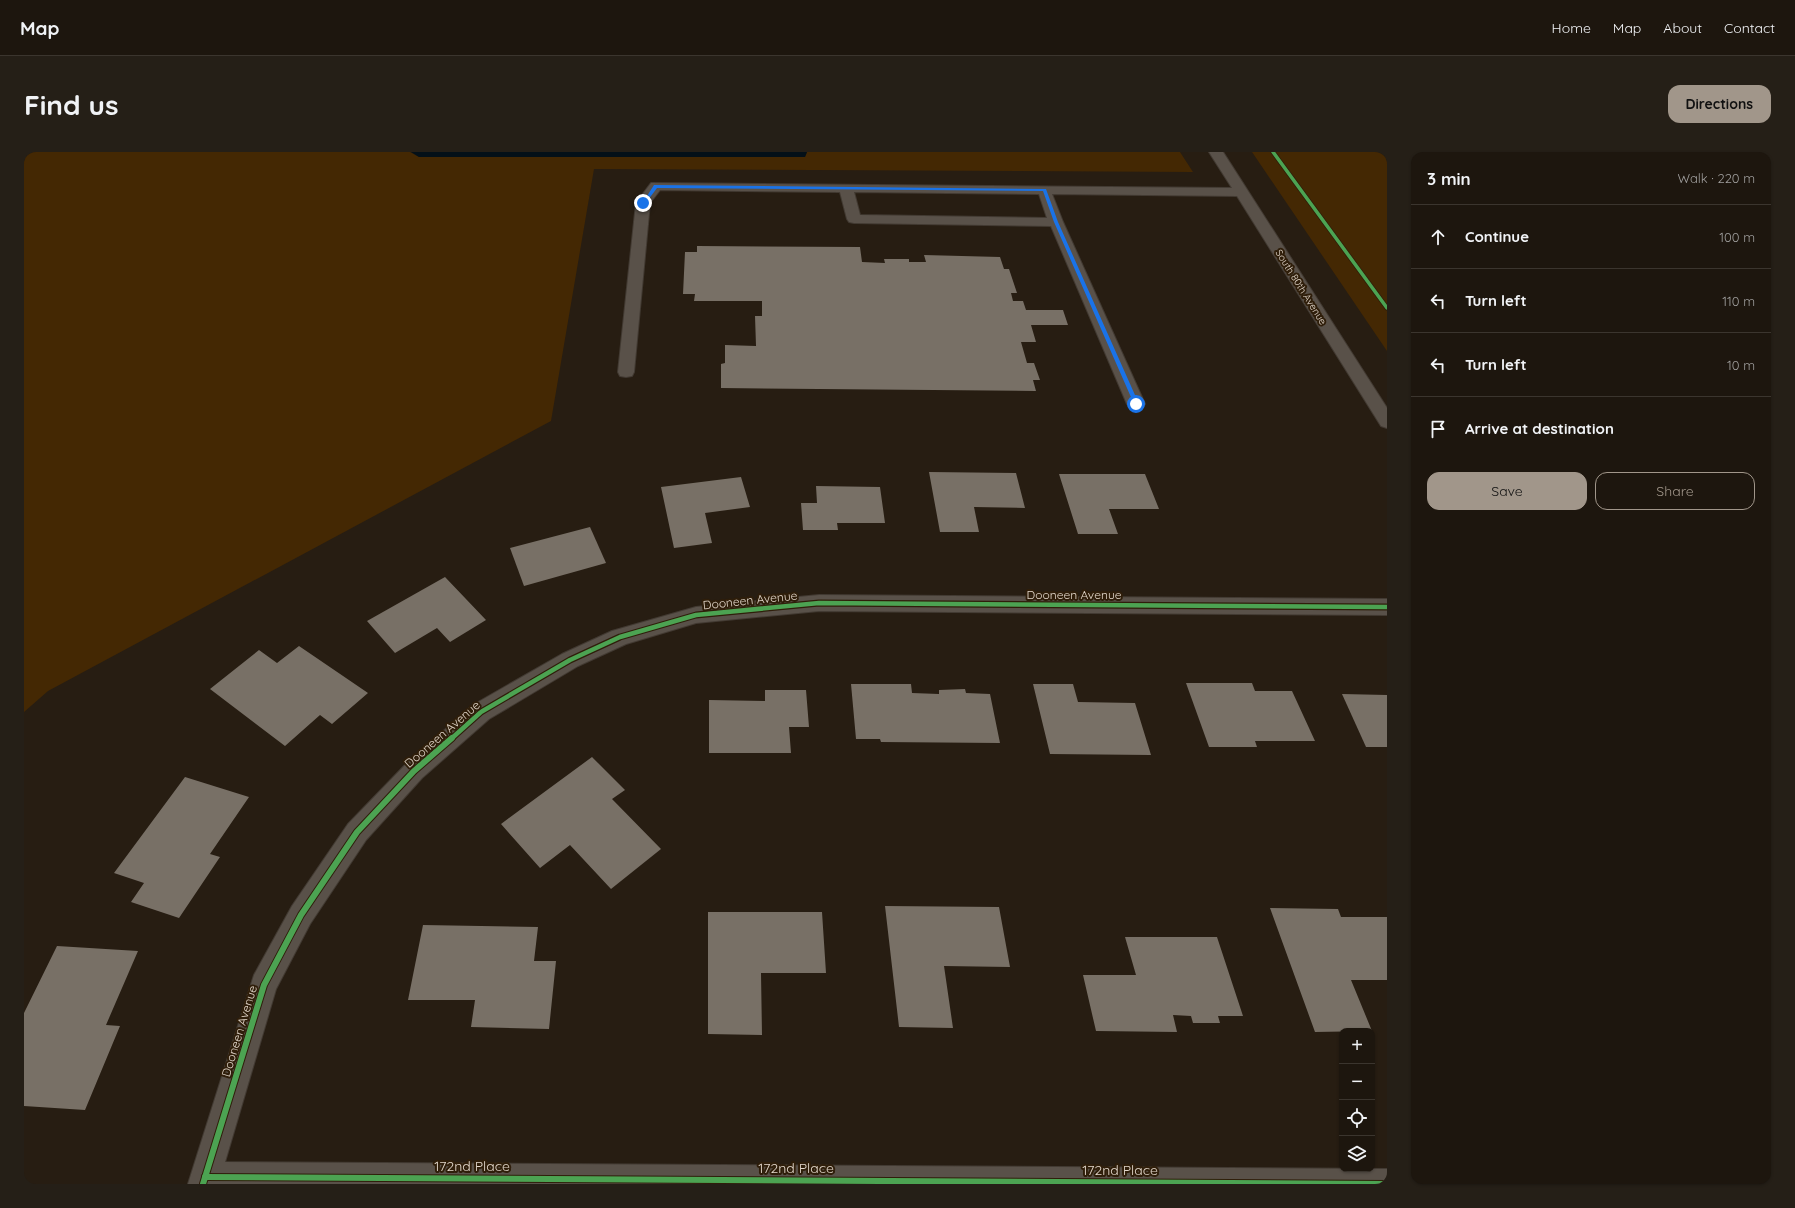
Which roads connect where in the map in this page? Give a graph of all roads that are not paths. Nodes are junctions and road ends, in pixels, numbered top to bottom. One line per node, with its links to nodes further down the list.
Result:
1 (1216, 152): 4 (street, South 80th Avenue)
2 (846, 188): 3 (street); 5 (street); 6 (street)
3 (1044, 190): 4 (street); 5 (street)
4 (1241, 192): 8 (street, South 80th Avenue)
5 (1056, 222): 7 (street)
6 (626, 372)
7 (1136, 404)
8 (1387, 422)
9 (1387, 607): 10 (street, Dooneen Avenue)
10 (204, 1180): 11 (street, 172nd Place)
11 (1387, 1184)

